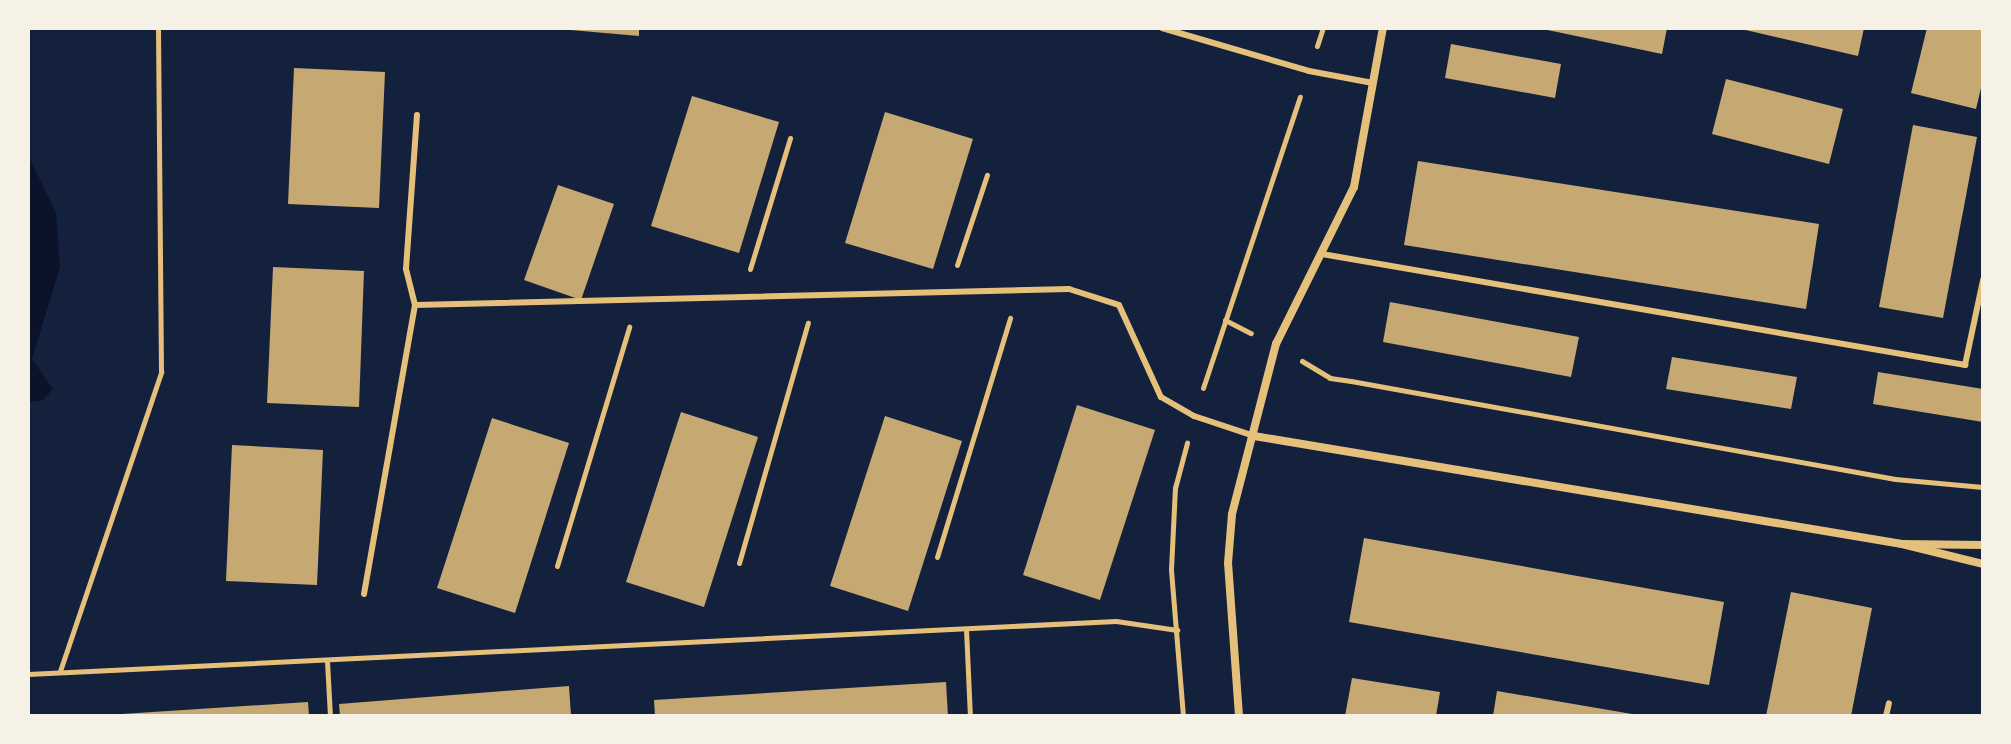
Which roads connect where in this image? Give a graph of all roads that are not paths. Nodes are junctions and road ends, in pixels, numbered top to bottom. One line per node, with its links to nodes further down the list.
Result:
1 (1162, 28): 3 (lane)
2 (1383, 28): 3 (street)
3 (1373, 83): 5 (street)
4 (417, 115): 7 (lane)
5 (1322, 254): 6 (lane); 8 (street)
6 (1983, 280)
7 (415, 305): 8 (lane); 12 (lane)
8 (1254, 436): 9 (street); 14 (street)
9 (1902, 544): 10 (street); 11 (street)
10 (1983, 545)
11 (1983, 564)
12 (364, 594)
13 (1889, 703): 15 (lane)
14 (1239, 716)
15 (1886, 716)

